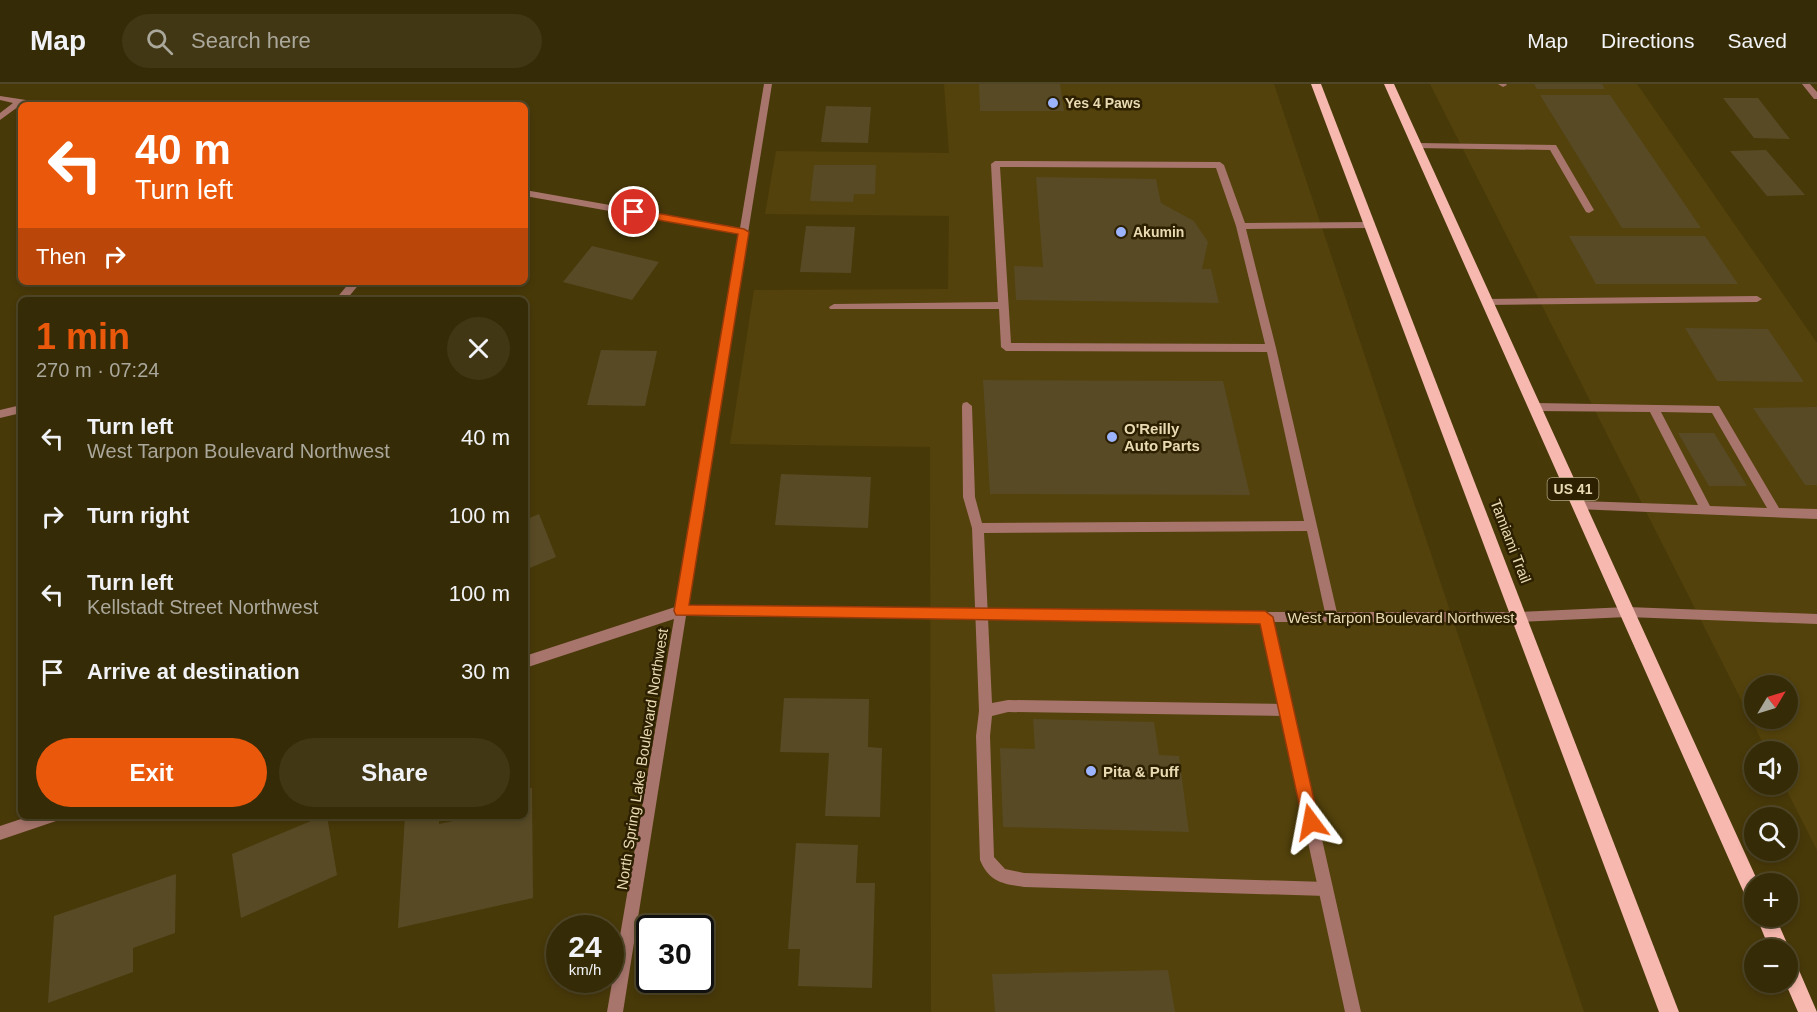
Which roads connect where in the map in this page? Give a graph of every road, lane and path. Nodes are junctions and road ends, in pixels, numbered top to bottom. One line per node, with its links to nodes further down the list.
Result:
1 (768, 84): 15 (street, North Spring Lake Boulevard Northwest)
2 (1316, 84): 13 (main road, Tamiami Trail)
3 (1389, 84): 10 (main road, US 41)
4 (1806, 84): 5 (street)
5 (1817, 97)
6 (0, 98): 7 (street)
7 (20, 102)
8 (18, 104): 9 (street)
9 (0, 117)
10 (1417, 146): 12 (street); 19 (main road, US 41)
11 (528, 194): 15 (street)
12 (1589, 210)
13 (1369, 225): 14 (street); 37 (main road, Tamiami Trail)
14 (1241, 226): 20 (street); 22 (street)
15 (744, 232): 34 (street, North Spring Lake Boulevard Northwest)
16 (353, 285): 17 (street)
17 (342, 297)
18 (1757, 299): 19 (street)
19 (1487, 302): 24 (main road, US 41)
20 (1004, 305): 21 (street); 22 (street)
21 (834, 307)
22 (1270, 348): 32 (street)
23 (967, 406): 33 (street)
24 (1535, 407): 25 (street); 28 (main road, US 41)
25 (1653, 408): 29 (street); 30 (street)
26 (18, 410): 27 (street)
27 (0, 414)
28 (1581, 506): 29 (street); 35 (main road, US 41)
29 (1706, 509): 30 (street)
30 (1776, 513): 31 (street)
31 (1817, 514)
32 (1312, 526): 33 (street); 39 (street)
33 (978, 528): 36 (street)
34 (681, 611): 36 (street, West Tarpon Boulevard Northwest); 41 (street, West Tarpon Boulevard Northwest); 49 (street, North Spring Lake Boulevard Northwest)
35 (1627, 612): 37 (street, West Tarpon Boulevard Northwest); 40 (street, West Tarpon Boulevard Northwest); 46 (main road, US 41)
36 (982, 614): 38 (street, West Tarpon Boulevard Northwest); 42 (street)
37 (1519, 616): 39 (street, West Tarpon Boulevard Northwest); 51 (main road, Tamiami Trail)
38 (1265, 617): 39 (street, West Tarpon Boulevard Northwest); 43 (street)
39 (1332, 617)
40 (1817, 619)
41 (528, 661)
42 (986, 711): 43 (street); 47 (street)
43 (1286, 711): 47 (street)
44 (42, 819): 45 (street)
45 (0, 833)
46 (1745, 873)
47 (1326, 889): 50 (street)
48 (1798, 990): 52 (main road)
49 (615, 1012)
50 (1353, 1012)
51 (1669, 1012)
52 (1808, 1012)

